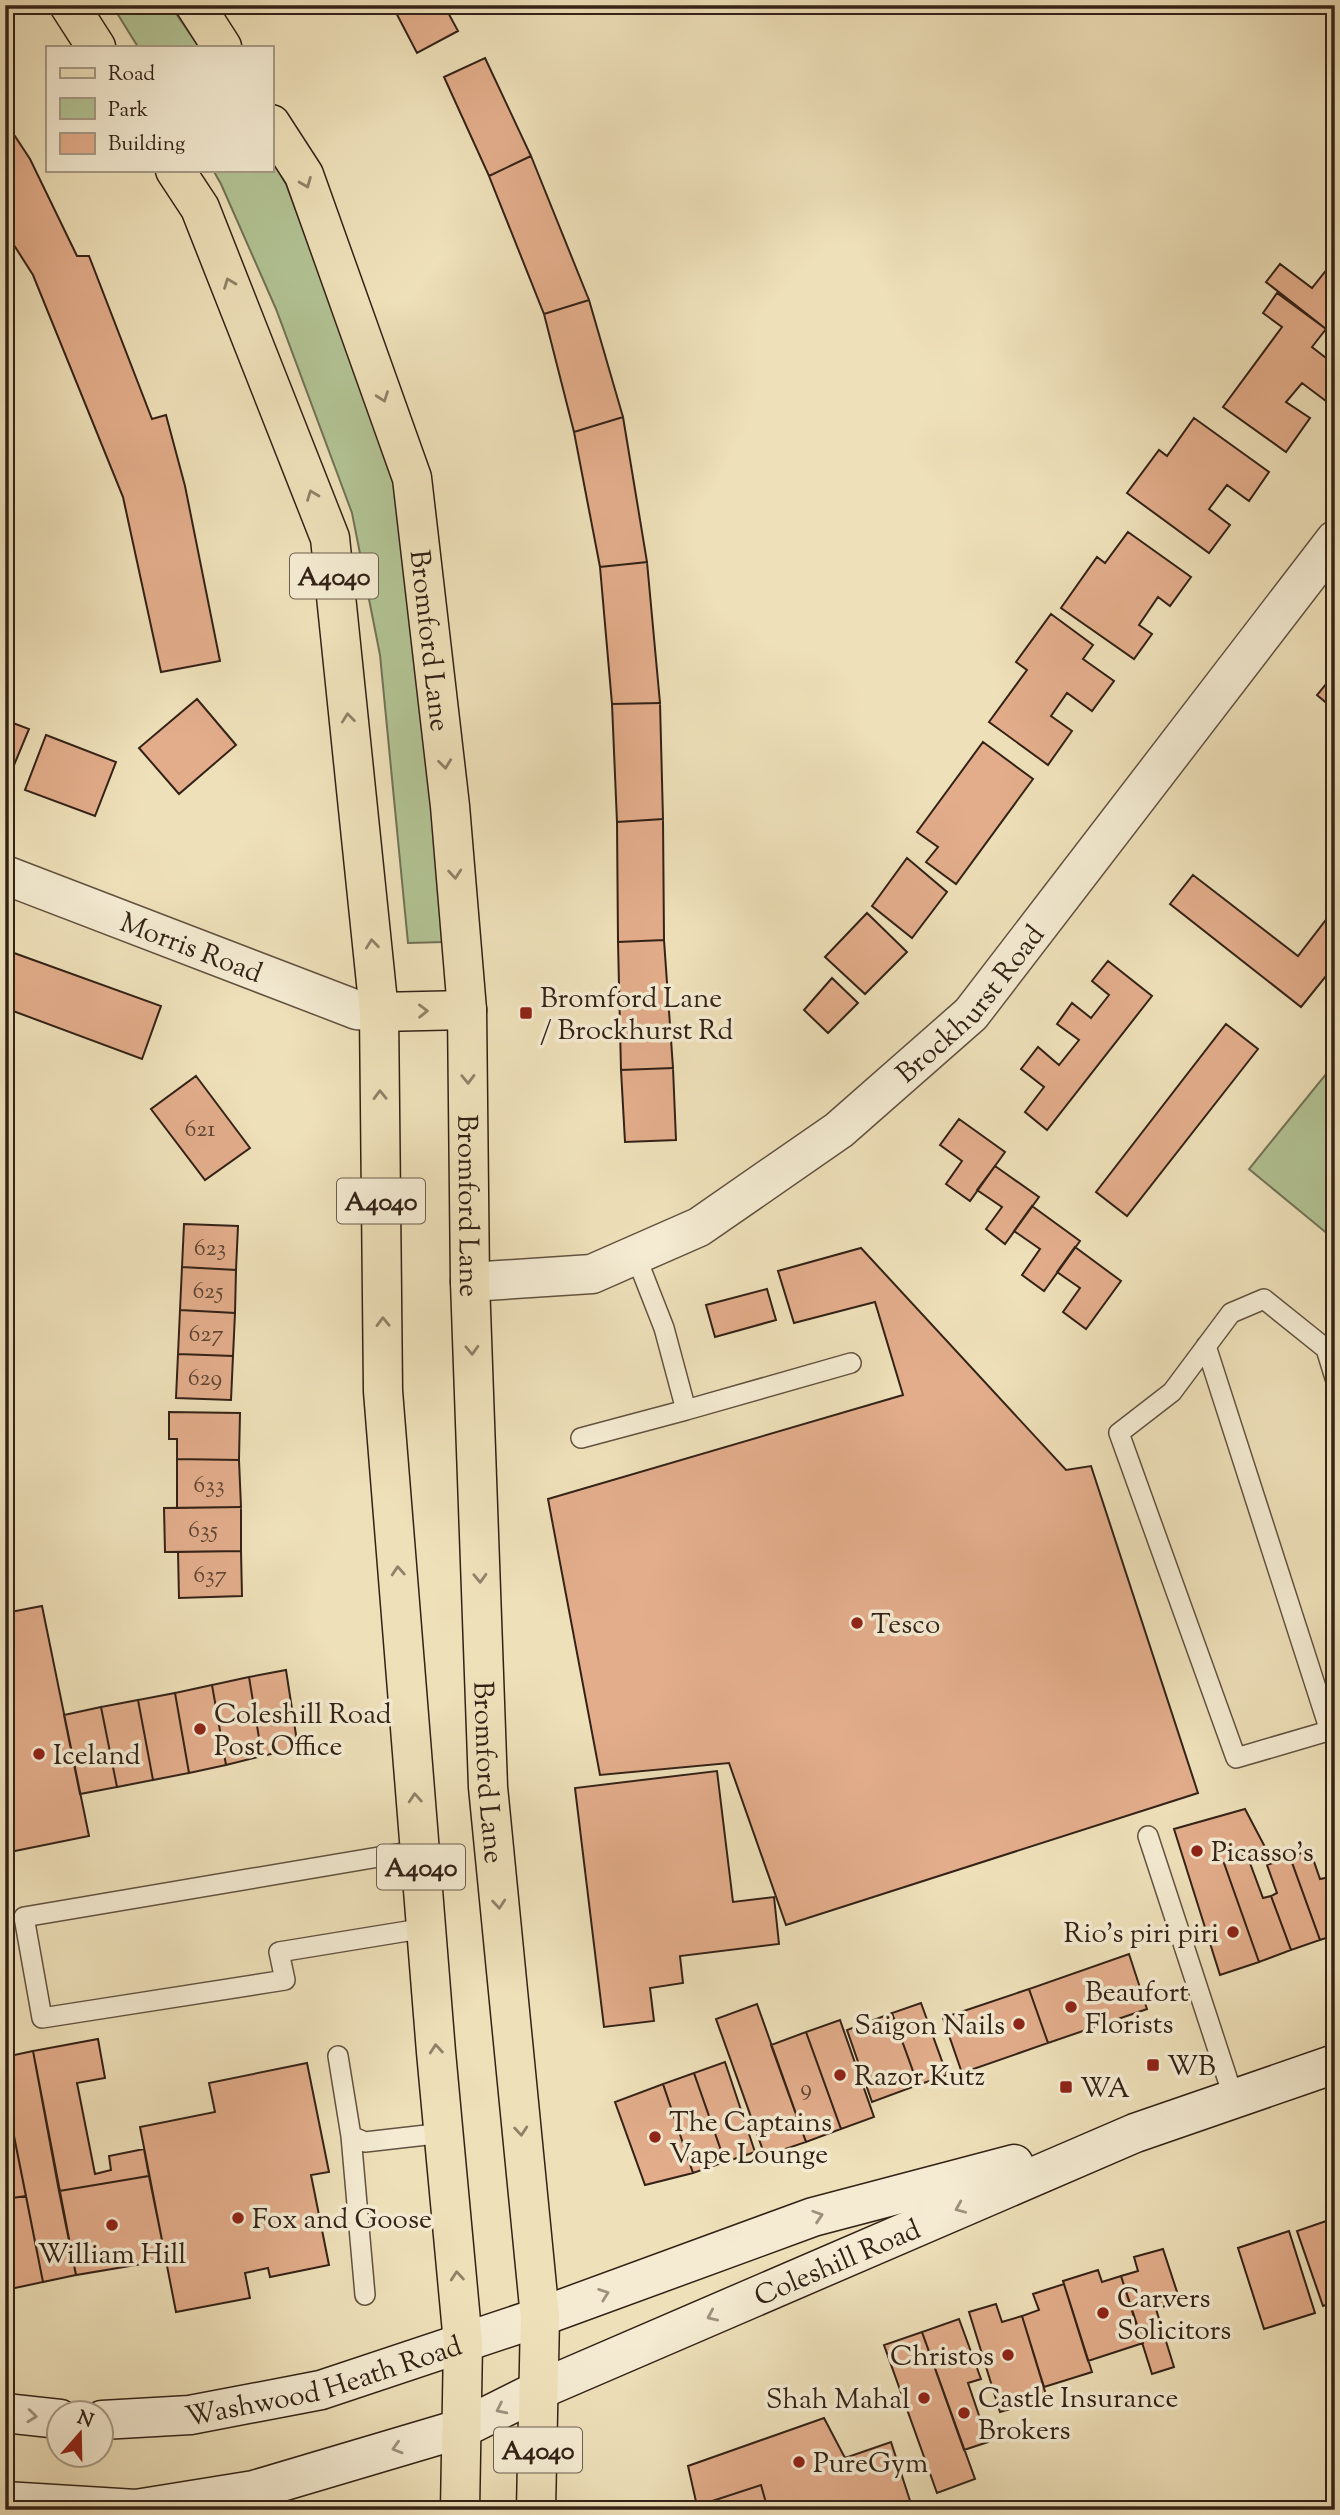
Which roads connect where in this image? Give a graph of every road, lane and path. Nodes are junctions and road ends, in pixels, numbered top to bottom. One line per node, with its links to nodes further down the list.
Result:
1 (69, 5): 3 (main road)
2 (195, 5): 4 (main road)
3 (95, 46)
4 (221, 46)
5 (273, 127): 9 (main road, Bromford Lane / A4040, one-way to 9)
6 (176, 172): 10 (main road, A4040, one-way to 6)
7 (1335, 540): 11 (main road, Brockhurst Road)
8 (5, 875): 10 (main road, Morris Road)
9 (467, 1010): 10 (main road, one-way to 9); 12 (main road, Bromford Lane / A4040, one-way to 12)
10 (379, 1012): 21 (main road, A4040, one-way to 10)
11 (635, 1254): 12 (main road, Brockhurst Road); 17 (lane)
12 (470, 1282): 30 (main road, Bromford Lane / A4040, one-way to 30)
13 (1206, 1346): 14 (lane); 19 (lane); 19 (lane)
14 (1330, 1352): 16 (lane)
15 (851, 1363): 17 (lane)
16 (1335, 1378)
17 (686, 1410): 18 (lane)
18 (581, 1438)
19 (1333, 1730)
20 (1148, 1836): 25 (lane)
21 (419, 1850): 22 (main road, A4040); 22 (lane)
22 (426, 1928): 26 (main road, A4040, one-way to 22)
23 (338, 2056): 28 (lane)
24 (1335, 2064): 25 (main road, Coleshill Road)
25 (1234, 2099): 27 (main road, Coleshill Road)
26 (444, 2133): 28 (lane); 31 (main road, A4040, one-way to 26)
27 (1135, 2133): 30 (main road, Coleshill Road, one-way to 27); 32 (main road, Coleshill Road, one-way to 32)
28 (351, 2136): 29 (lane)
29 (365, 2295)
30 (540, 2317): 31 (main road, Washwood Heath Road); 32 (main road, A4040)
31 (463, 2343): 35 (main road, Washwood Heath Road); 36 (main road, A4040)
32 (540, 2390): 36 (main road, one-way to 36); 39 (main road, A4040)
33 (5, 2413): 34 (main road, one-way to 34)
34 (46, 2417)
35 (116, 2419)
36 (463, 2428): 37 (main road, one-way to 37); 38 (main road, A4040)
37 (5, 2501)
38 (460, 2510)
39 (536, 2510)

